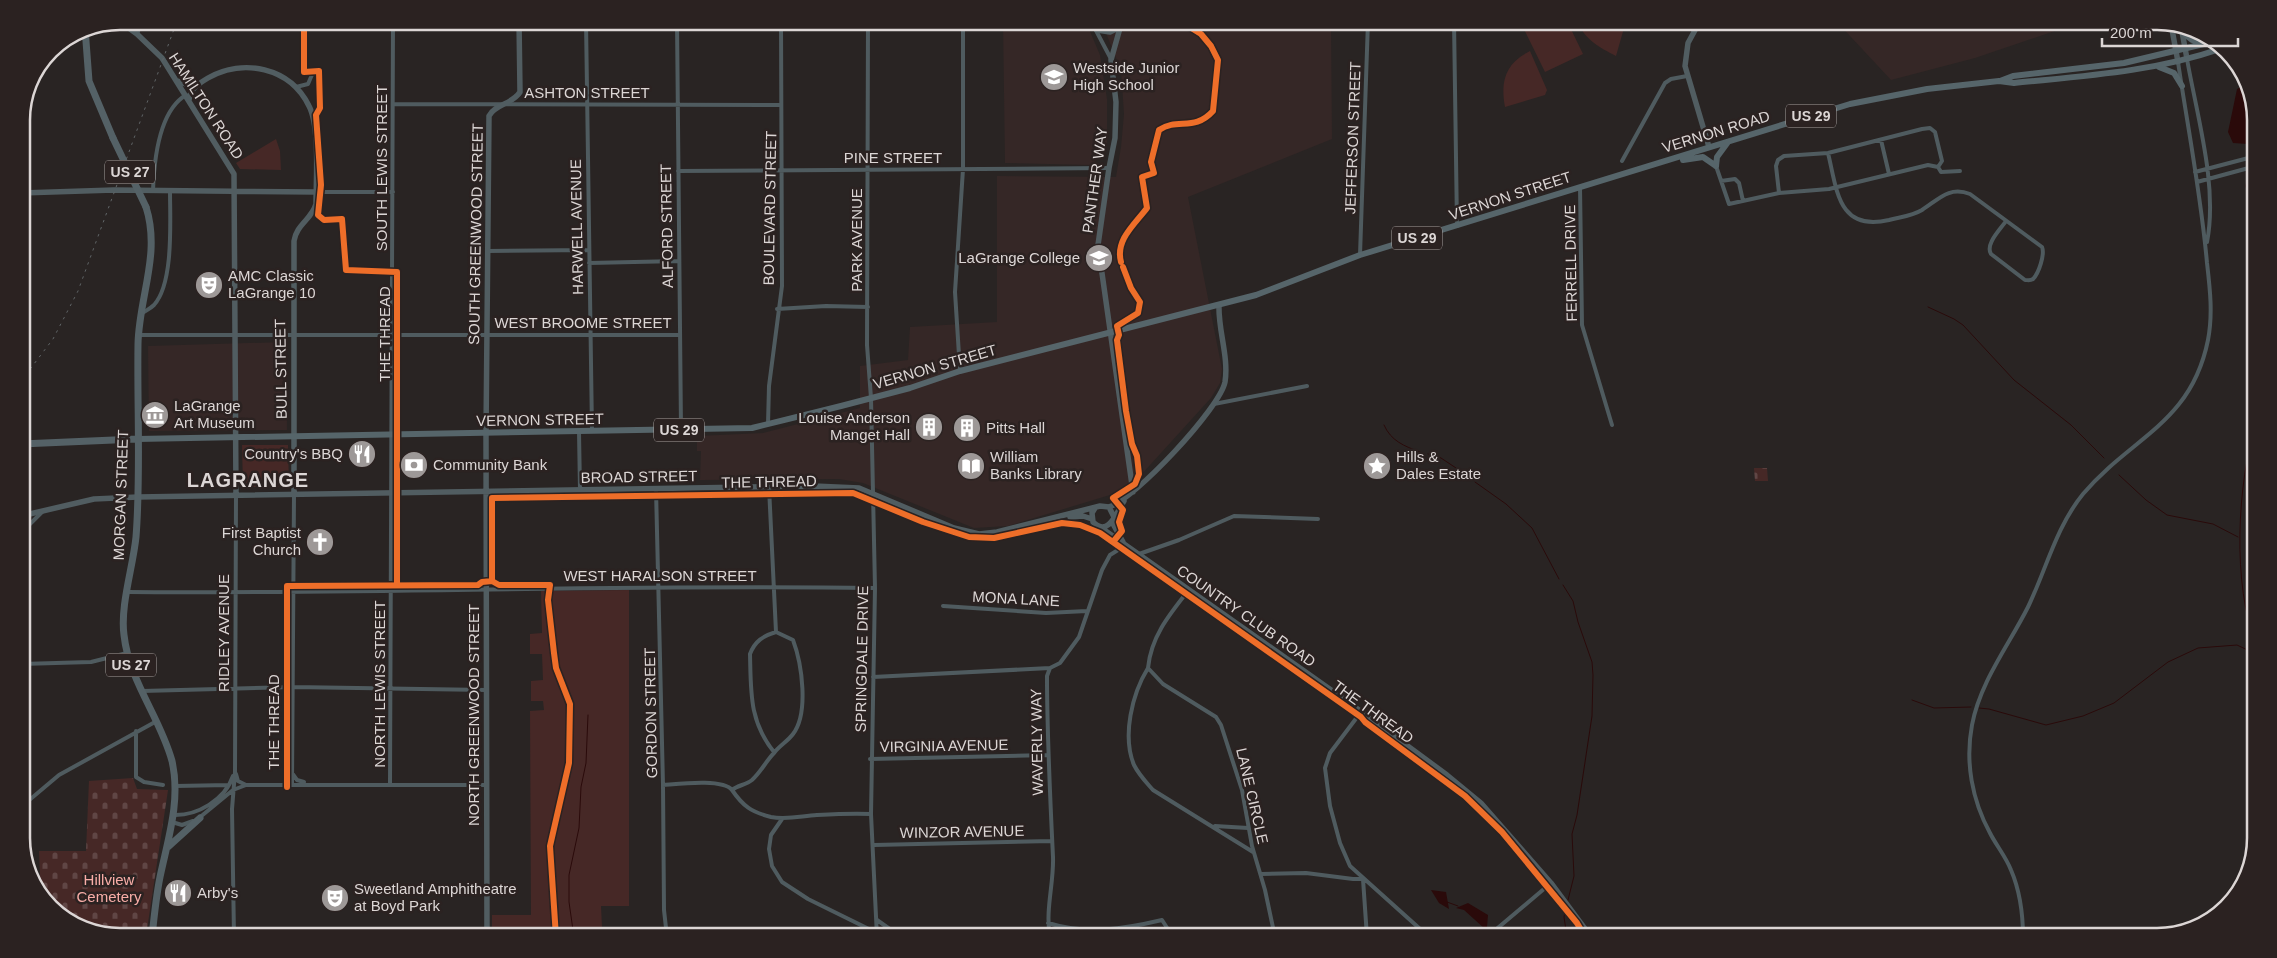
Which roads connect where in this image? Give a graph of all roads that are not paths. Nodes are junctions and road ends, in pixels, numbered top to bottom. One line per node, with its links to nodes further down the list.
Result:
1 (132, 30): 17 (street, HAMILTON ROAD)
2 (139, 30): 17 (street)
3 (393, 30): 40 (street, SOUTH LEWIS STREET)
4 (519, 30): 41 (street, SOUTH GREENWOOD STREET)
5 (586, 30): 42 (street, HARWELL AVENUE)
6 (676, 30): 43 (street, ALFORD STREET)
7 (781, 30): 44 (street, BOULEVARD STREET)
8 (868, 30): 59 (street, PARK AVENUE)
9 (963, 30): 54 (street)
10 (1096, 30): 11 (street); 28 (street)
11 (1113, 30)
12 (1119, 30): 28 (street, PANTHER WAY)
13 (1368, 30): 83 (street, JEFFERSON STREET)
14 (1454, 30): 79 (street)
15 (1696, 30): 33 (street)
16 (2172, 32): 27 (street)
17 (138, 34): 34 (street, HAMILTON ROAD)
18 (2182, 34): 25 (street)
19 (2188, 36): 22 (main road)
20 (85, 37): 24 (highway, US 27)
21 (83, 38): 24 (highway)
22 (2201, 42)
23 (2205, 44): 25 (main road, VERNON ROAD / US 29)
24 (86, 47): 89 (highway, MORGAN STREET / US 27, bridge)
25 (2185, 50): 27 (main road, VERNON ROAD / US 29); 29 (street)
26 (2214, 51): 29 (main road, VERNON ROAD / US 29)
27 (2176, 52): 30 (street); 35 (main road, VERNON ROAD / US 29)
28 (1111, 60): 55 (street, PANTHER WAY)
29 (2186, 60): 30 (main road, VERNON ROAD / US 29); 56 (street)
30 (2178, 62): 31 (main road, VERNON ROAD / US 29); 37 (street)
31 (2156, 66): 35 (main road, VERNON ROAD / US 29); 37 (main road)
32 (314, 70): 38 (street)
33 (1687, 76): 47 (street); 50 (street)
34 (175, 79): 36 (street); 39 (street, HAMILTON ROAD)
35 (1999, 81): 46 (main road, VERNON ROAD / US 29)
36 (198, 85): 38 (street, BULL STREET); 39 (street)
37 (2182, 86): 62 (street)
38 (295, 87): 73 (street, BULL STREET)
39 (187, 98): 70 (street); 72 (street, HAMILTON ROAD)
40 (393, 104): 41 (street, ASHTON STREET); 74 (street, SOUTH LEWIS STREET)
41 (504, 104): 42 (street, ASHTON STREET); 82 (street, SOUTH GREENWOOD STREET)
42 (587, 105): 43 (street, ASHTON STREET); 81 (street, HARWELL AVENUE)
43 (677, 105): 44 (street, ASHTON STREET); 60 (street, ALFORD STREET)
44 (781, 105): 58 (street, BOULEVARD STREET)
45 (1881, 140): 48 (street); 53 (street); 63 (street)
46 (1729, 141): 47 (main road, VERNON ROAD / US 29); 52 (main road)
47 (1709, 147): 51 (main road, VERNON ROAD / US 29)
48 (1828, 153): 69 (street); 76 (street)
49 (2247, 158): 56 (street)
50 (1622, 161)
51 (1664, 162): 52 (main road); 64 (main road, VERNON ROAD / US 29)
52 (1716, 166): 66 (street)
53 (1938, 167): 61 (street); 63 (street)
54 (963, 168): 55 (street, PINE STREET); 59 (street, PINE STREET); 98 (street)
55 (1109, 168): 90 (street, PANTHER WAY)
56 (2206, 168): 62 (street); 65 (street)
57 (2247, 168): 65 (street)
58 (782, 169): 59 (street, PINE STREET); 60 (street, PINE STREET); 88 (street, BOULEVARD STREET)
59 (868, 170): 87 (street, PARK AVENUE)
60 (678, 171): 84 (street, ALFORD STREET)
61 (1960, 171)
62 (2196, 172): 67 (street)
63 (1889, 174): 69 (street)
64 (1617, 176): 68 (main road, VERNON STREET / US 29)
65 (2208, 179): 67 (street); 80 (street)
66 (1720, 181): 77 (street); 77 (street)
67 (2197, 182): 80 (street)
68 (1580, 187): 79 (main road, VERNON STREET / US 29); 103 (street, FERRELL DRIVE)
69 (1836, 187): 76 (street); 78 (street)
70 (153, 191): 71 (street); 75 (street)
71 (170, 191): 72 (street); 89 (street)
72 (236, 191): 73 (street); 94 (street, HAMILTON ROAD)
73 (316, 192): 74 (street); 95 (street, BULL STREET)
74 (393, 192): 91 (street, SOUTH LEWIS STREET)
75 (30, 193)
76 (1779, 193): 77 (street)
77 (1743, 200)
78 (2006, 222): 78 (street)
79 (1457, 227): 83 (main road, VERNON STREET / US 29)
80 (2206, 249): 209 (street)
81 (589, 250): 82 (street); 85 (street, HARWELL AVENUE)
82 (488, 251): 92 (street, SOUTH GREENWOOD STREET)
83 (1360, 255): 86 (main road, VERNON STREET / US 29)
84 (679, 261): 85 (street); 96 (street, ALFORD STREET)
85 (589, 263): 93 (street, HARWELL AVENUE)
86 (1219, 305): 90 (main road, VERNON STREET / US 29); 101 (street)
87 (868, 307): 88 (street); 100 (street, PARK AVENUE)
88 (777, 309): 102 (street, BOULEVARD STREET)
89 (141, 314): 97 (highway, MORGAN STREET / US 27)
90 (1111, 332): 98 (main road, VERNON STREET / US 29); 118 (street, PANTHER WAY)
91 (393, 334): 92 (street, WEST BROOME STREET); 95 (street, WEST BROOME STREET); 107 (street, SOUTH LEWIS STREET)
92 (487, 334): 93 (street, WEST BROOME STREET); 108 (street, SOUTH GREENWOOD STREET)
93 (590, 334): 96 (street, WEST BROOME STREET); 106 (street, HARWELL AVENUE)
94 (237, 335): 95 (street, WEST BROOME STREET); 97 (street, WEST BROOME STREET); 110 (street, HAMILTON ROAD)
95 (293, 335): 109 (street, BULL STREET)
96 (679, 335): 104 (street, ALFORD STREET)
97 (139, 336): 111 (highway, MORGAN STREET / US 27)
98 (960, 371): 100 (main road, VERNON STREET / US 29)
99 (1307, 386): 101 (street)
100 (871, 398): 102 (main road, VERNON STREET / US 29); 121 (street, SPRINGDALE DRIVE)
101 (1214, 404): 118 (street)
102 (768, 424): 104 (main road, VERNON STREET / US 29)
103 (1612, 425)
104 (681, 430): 106 (main road, VERNON STREET / US 29)
105 (579, 432): 106 (main road, VERNON STREET / US 29); 108 (main road, VERNON STREET / US 29); 115 (street)
106 (592, 432)
107 (392, 434): 108 (main road, VERNON STREET / US 29); 109 (main road, VERNON STREET / US 29); 116 (street, NORTH LEWIS STREET)
108 (486, 434): 117 (street, NORTH GREENWOOD STREET)
109 (294, 436): 110 (main road, VERNON STREET / US 29); 119 (street, BULL STREET)
110 (237, 438): 111 (main road, US 29); 120 (street, HAMILTON ROAD)
111 (137, 440): 112 (highway); 122 (highway, MORGAN STREET / US 27)
112 (30, 444)
113 (769, 487): 114 (street, BROAD STREET); 121 (street, BROAD STREET); 137 (street)
114 (656, 489): 115 (street, BROAD STREET); 136 (street, GORDON STREET)
115 (580, 490): 117 (street, BROAD STREET)
116 (392, 492): 117 (street, BROAD STREET); 119 (street, BROAD STREET); 140 (street, NORTH LEWIS STREET)
117 (486, 492): 139 (street, NORTH GREENWOOD STREET)
118 (1132, 492): 123 (street)
119 (294, 494): 120 (street, BROAD STREET); 143 (street)
120 (236, 495): 122 (street, BROAD STREET); 144 (street, RIDLEY AVENUE)
121 (873, 495): 128 (street, BROAD STREET); 138 (street, SPRINGDALE DRIVE)
122 (138, 496): 126 (street, BROAD STREET); 142 (highway, MORGAN STREET / US 27)
123 (1124, 499): 124 (street); 130 (street)
124 (1109, 507): 125 (street); 130 (street)
125 (1095, 508): 128 (street, BROAD STREET); 129 (street)
126 (43, 511): 127 (street, BROAD STREET); 132 (street)
127 (30, 514)
128 (1062, 517): 129 (street, BROAD STREET)
129 (1092, 519): 133 (street)
130 (1113, 520): 133 (street); 134 (street, COUNTRY CLUB ROAD)
131 (1318, 520): 135 (street)
132 (30, 525)
133 (1100, 527): 134 (street, COUNTRY CLUB ROAD)
134 (1125, 543): 135 (street, COUNTRY CLUB ROAD); 146 (street, WAVERLY WAY)
135 (1139, 554): 141 (street, COUNTRY CLUB ROAD)
136 (659, 587): 137 (street, WEST HARALSON STREET); 139 (street, WEST HARALSON STREET); 173 (street, GORDON STREET)
137 (772, 587): 138 (street, WEST HARALSON STREET); 147 (street)
138 (875, 588): 152 (street, SPRINGDALE DRIVE)
139 (486, 589): 140 (street, WEST HARALSON STREET); 156 (street, NORTH GREENWOOD STREET)
140 (392, 591): 143 (street, WEST HARALSON STREET); 154 (street, NORTH LEWIS STREET)
141 (1188, 591): 151 (street); 158 (street, COUNTRY CLUB ROAD)
142 (128, 592): 144 (street, WEST HARALSON STREET); 148 (highway, MORGAN STREET / US 27)
143 (293, 592): 144 (street, WEST HARALSON STREET); 153 (street)
144 (236, 593): 155 (street, RIDLEY AVENUE)
145 (943, 606): 146 (street, MONA LANE)
146 (1087, 611): 150 (street, WAVERLY WAY)
147 (776, 632): 161 (street); 161 (street)
148 (127, 653): 149 (street); 157 (highway, MORGAN STREET / US 27)
149 (30, 664)
150 (1050, 668): 152 (street); 162 (street, WAVERLY WAY)
151 (1148, 668): 182 (street); 183 (street, LANE CIRCLE)
152 (873, 677): 163 (street, SPRINGDALE DRIVE)
153 (293, 687): 154 (street); 155 (street); 165 (street)
154 (391, 687): 156 (street); 168 (street, NORTH LEWIS STREET)
155 (235, 689): 157 (street); 164 (street, RIDLEY AVENUE)
156 (486, 690): 169 (street, NORTH GREENWOOD STREET)
157 (142, 691): 159 (highway, MORGAN STREET / US 27)
158 (1361, 712): 189 (street); 190 (street, COUNTRY CLUB ROAD)
159 (155, 722): 160 (street); 174 (highway, MORGAN STREET / US 27)
160 (136, 731): 170 (street); 177 (street)
161 (774, 752): 176 (street)
162 (1048, 755): 163 (street, VIRGINIA AVENUE); 184 (street, WAVERLY WAY)
163 (870, 759): 178 (street, SPRINGDALE DRIVE)
164 (235, 772): 171 (street, RIDLEY AVENUE); 172 (street); 175 (street, RIDLEY AVENUE)
165 (292, 773): 166 (street); 167 (street)
166 (292, 783): 167 (street); 172 (street)
167 (308, 783): 168 (street)
168 (390, 784): 169 (street)
169 (486, 784): 195 (street, NORTH GREENWOOD STREET)
170 (163, 785)
171 (229, 785): 174 (street); 180 (street)
172 (246, 785): 175 (street)
173 (663, 785): 176 (street); 196 (street, GORDON STREET)
174 (176, 786): 180 (highway, US 27)
175 (233, 790): 179 (street); 194 (street, RIDLEY AVENUE)
176 (732, 790): 181 (street)
177 (30, 800)
178 (871, 814): 181 (street); 185 (street, SPRINGDALE DRIVE)
179 (200, 818): 180 (street); 186 (highway)
180 (172, 819): 186 (highway, US 27)
181 (782, 819): 197 (street)
182 (1212, 826): 183 (street); 187 (street)
183 (1248, 828): 187 (street, LANE CIRCLE)
184 (1052, 841): 185 (street, WINZOR AVENUE); 192 (street, WAVERLY WAY)
185 (874, 845): 191 (street, SPRINGDALE DRIVE)
186 (166, 849): 193 (highway, US 27)
187 (1254, 852): 188 (street, LANE CIRCLE)
188 (1261, 874): 189 (street); 204 (street, LANE CIRCLE)
189 (1363, 879): 205 (street); 206 (street)
190 (1551, 883): 207 (street); 208 (street, COUNTRY CLUB ROAD)
191 (877, 920): 198 (street, SPRINGDALE DRIVE); 199 (street)
192 (1048, 923): 200 (street, WAVERLY WAY); 201 (street)
193 (153, 928)
194 (234, 928)
195 (487, 928)
196 (666, 928)
197 (864, 928)
198 (877, 928)
199 (888, 928)
200 (1049, 928)
201 (1068, 928)
202 (1116, 928): 203 (street)
203 (1167, 928)
204 (1273, 928)
205 (1366, 928)
206 (1418, 928)
207 (1498, 928)
208 (1584, 928)
209 (2022, 928)

